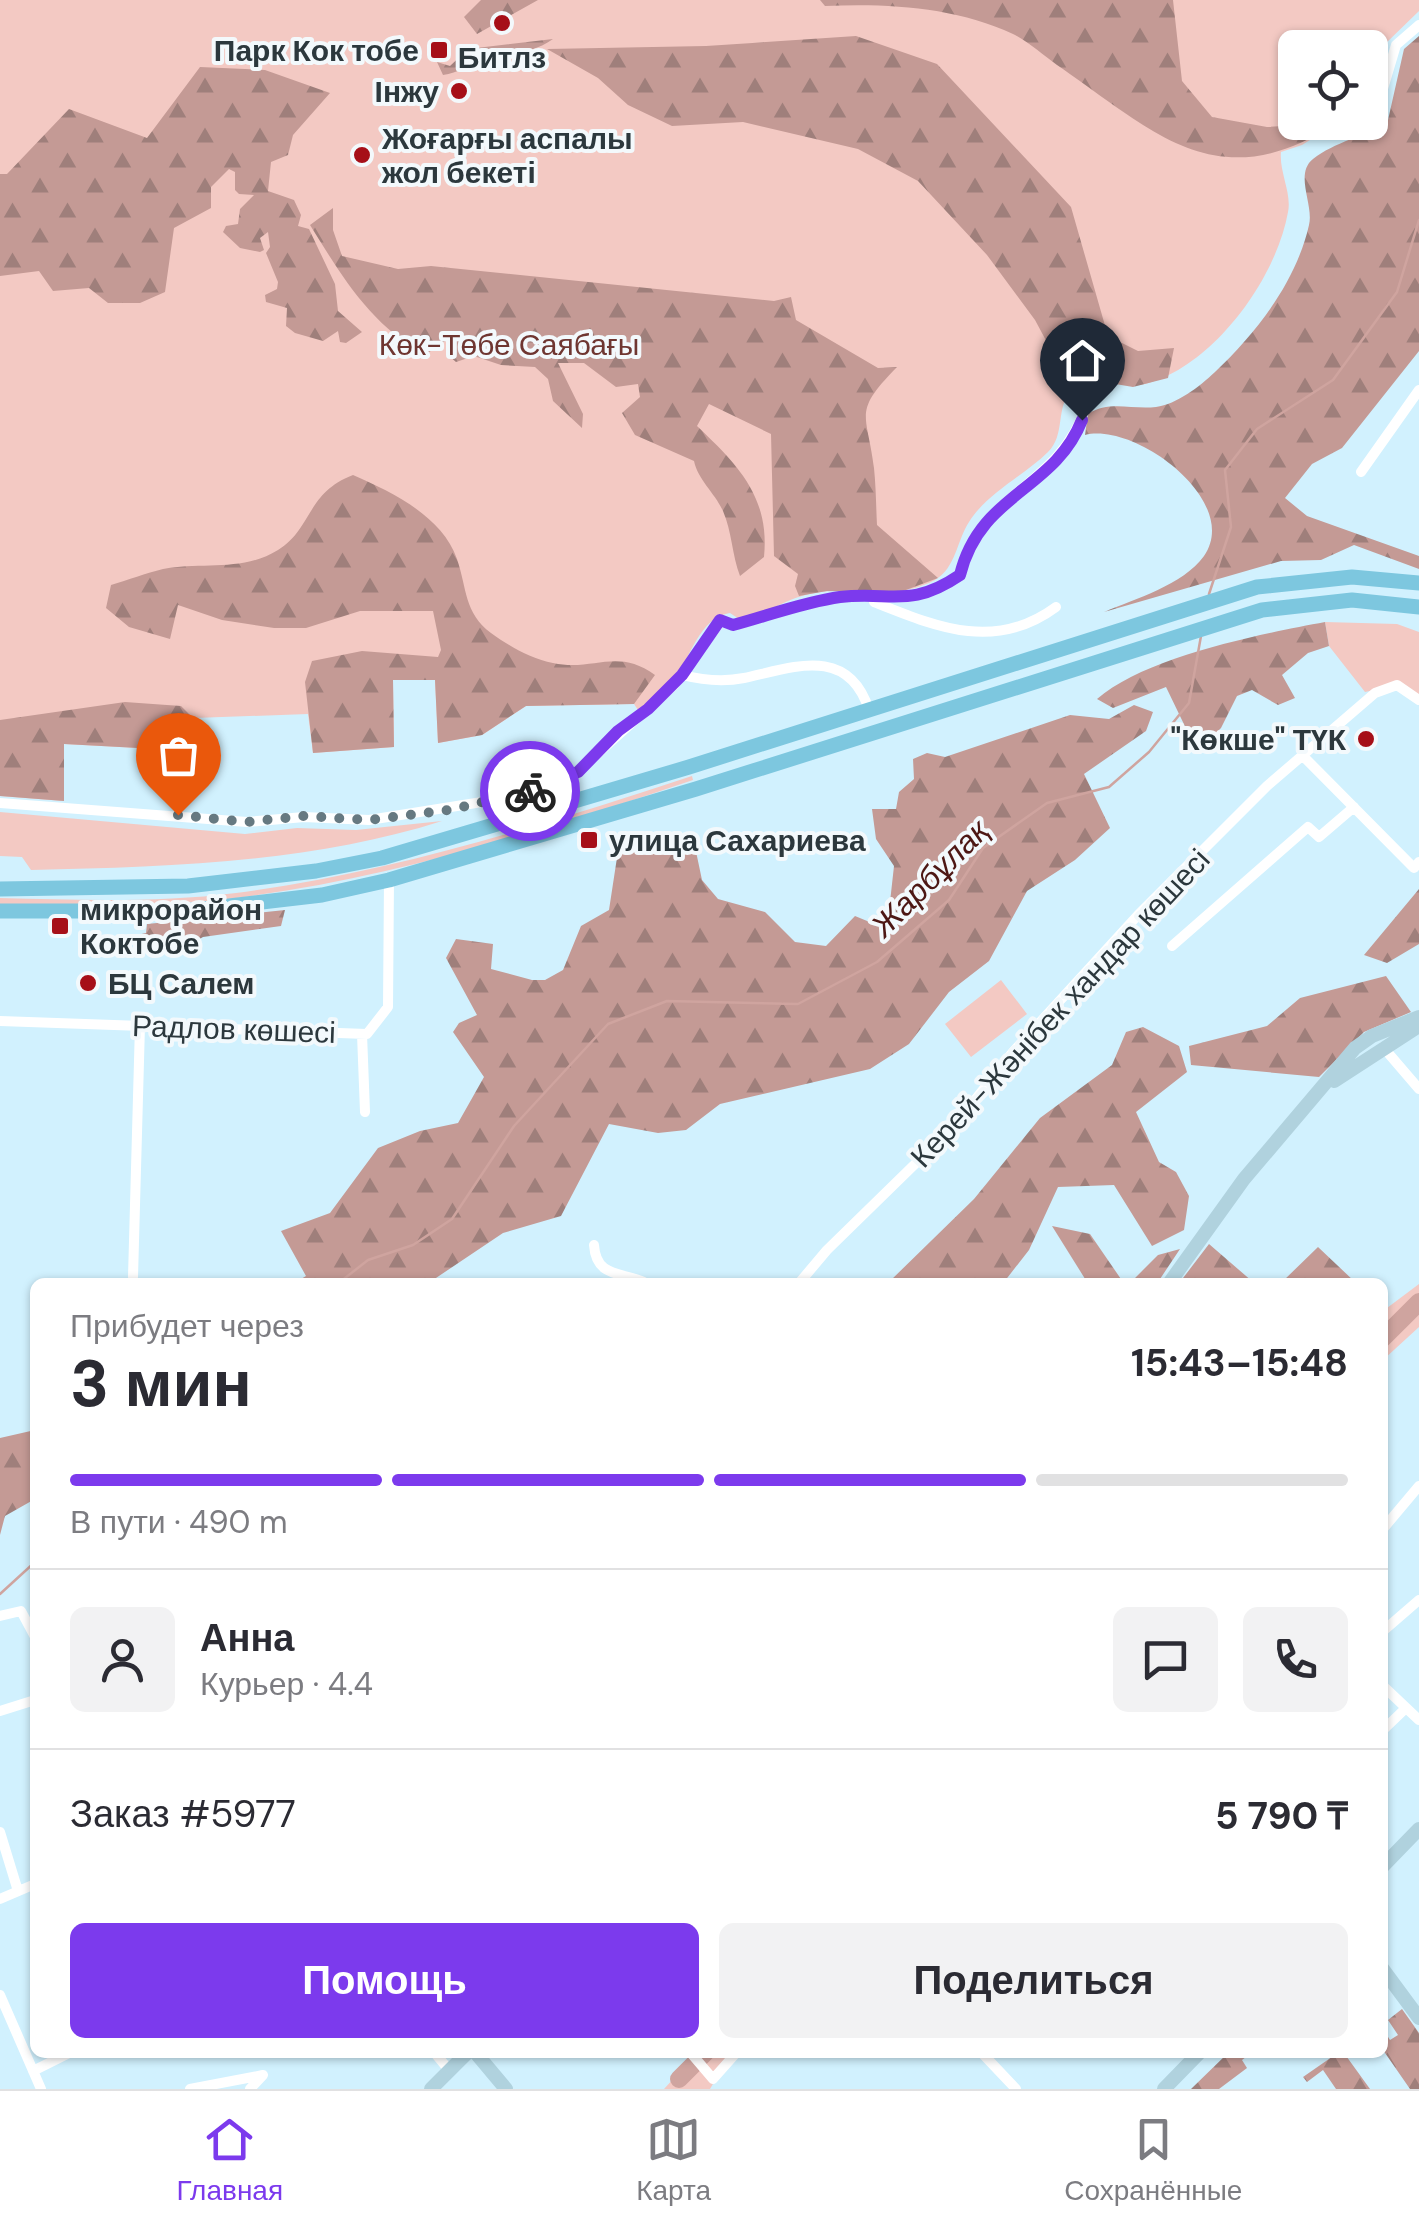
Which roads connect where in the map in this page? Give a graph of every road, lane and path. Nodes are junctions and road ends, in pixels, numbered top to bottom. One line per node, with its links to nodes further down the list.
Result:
1 (1419, 26): 2 (street)
2 (1388, 70)
3 (1419, 390): 5 (street)
4 (1086, 407): 7 (street)
5 (1360, 472)
6 (1419, 584): 12 (main road)
7 (866, 599): 8 (street); 10 (street)
8 (1056, 607)
9 (1419, 607): 17 (main road)
10 (682, 675): 12 (street); 14 (street)
11 (1419, 700): 13 (street, Керей-Жәнібек хандар көшесі)
12 (869, 710): 18 (main road)
13 (1302, 756): 15 (street); 33 (street, Керей-Жәнібек хандар көшесі)
14 (0, 803)
15 (1354, 808): 16 (street); 20 (street)
16 (1419, 862)
17 (389, 880): 19 (main road); 25 (street, Радлов көшесі)
18 (0, 889)
19 (0, 912)
20 (1172, 946)
21 (1419, 1018): 28 (street)
22 (0, 1021): 23 (street, Радлов көшесі)
23 (140, 1025): 25 (street, Радлов көшесі); 31 (street)
24 (1419, 1026): 26 (street)
25 (362, 1034): 29 (street)
26 (1382, 1047): 27 (street); 28 (street)
27 (1419, 1089)
28 (1314, 1098): 34 (street)
29 (365, 1112)
30 (594, 1245): 32 (street)
31 (134, 1277)
32 (629, 1278)
33 (803, 1278)
34 (1173, 1278)
35 (1419, 1486): 36 (street)
36 (1388, 1523)
37 (1419, 1600): 39 (street)
38 (0, 1616): 40 (street)
39 (1388, 1627)
40 (30, 1628)
41 (1388, 1691): 43 (street)
42 (30, 1702): 44 (street)
43 (1406, 1708): 45 (street); 46 (street)
44 (0, 1711)
45 (1419, 1720)
46 (1388, 1725)
47 (1419, 1829): 49 (street)
48 (0, 1832): 51 (street)
49 (1388, 1861)
50 (30, 1886): 51 (street)
51 (18, 1891): 52 (street)
52 (0, 1900)
53 (1388, 1976): 55 (street)
54 (0, 1995): 65 (street)
55 (1419, 2018)
56 (60, 2058): 65 (street)
57 (439, 2058): 64 (street)
58 (464, 2058): 64 (street)
59 (478, 2058): 70 (street)
60 (694, 2058): 61 (street)
61 (731, 2058)
62 (987, 2058): 71 (street)
63 (1194, 2058): 72 (street)
64 (448, 2070): 69 (street)
65 (33, 2071): 66 (street)
66 (41, 2089)
67 (190, 2089): 68 (street)
68 (250, 2089)
69 (430, 2089)
70 (506, 2089)
71 (1016, 2089)
72 (1164, 2089)

